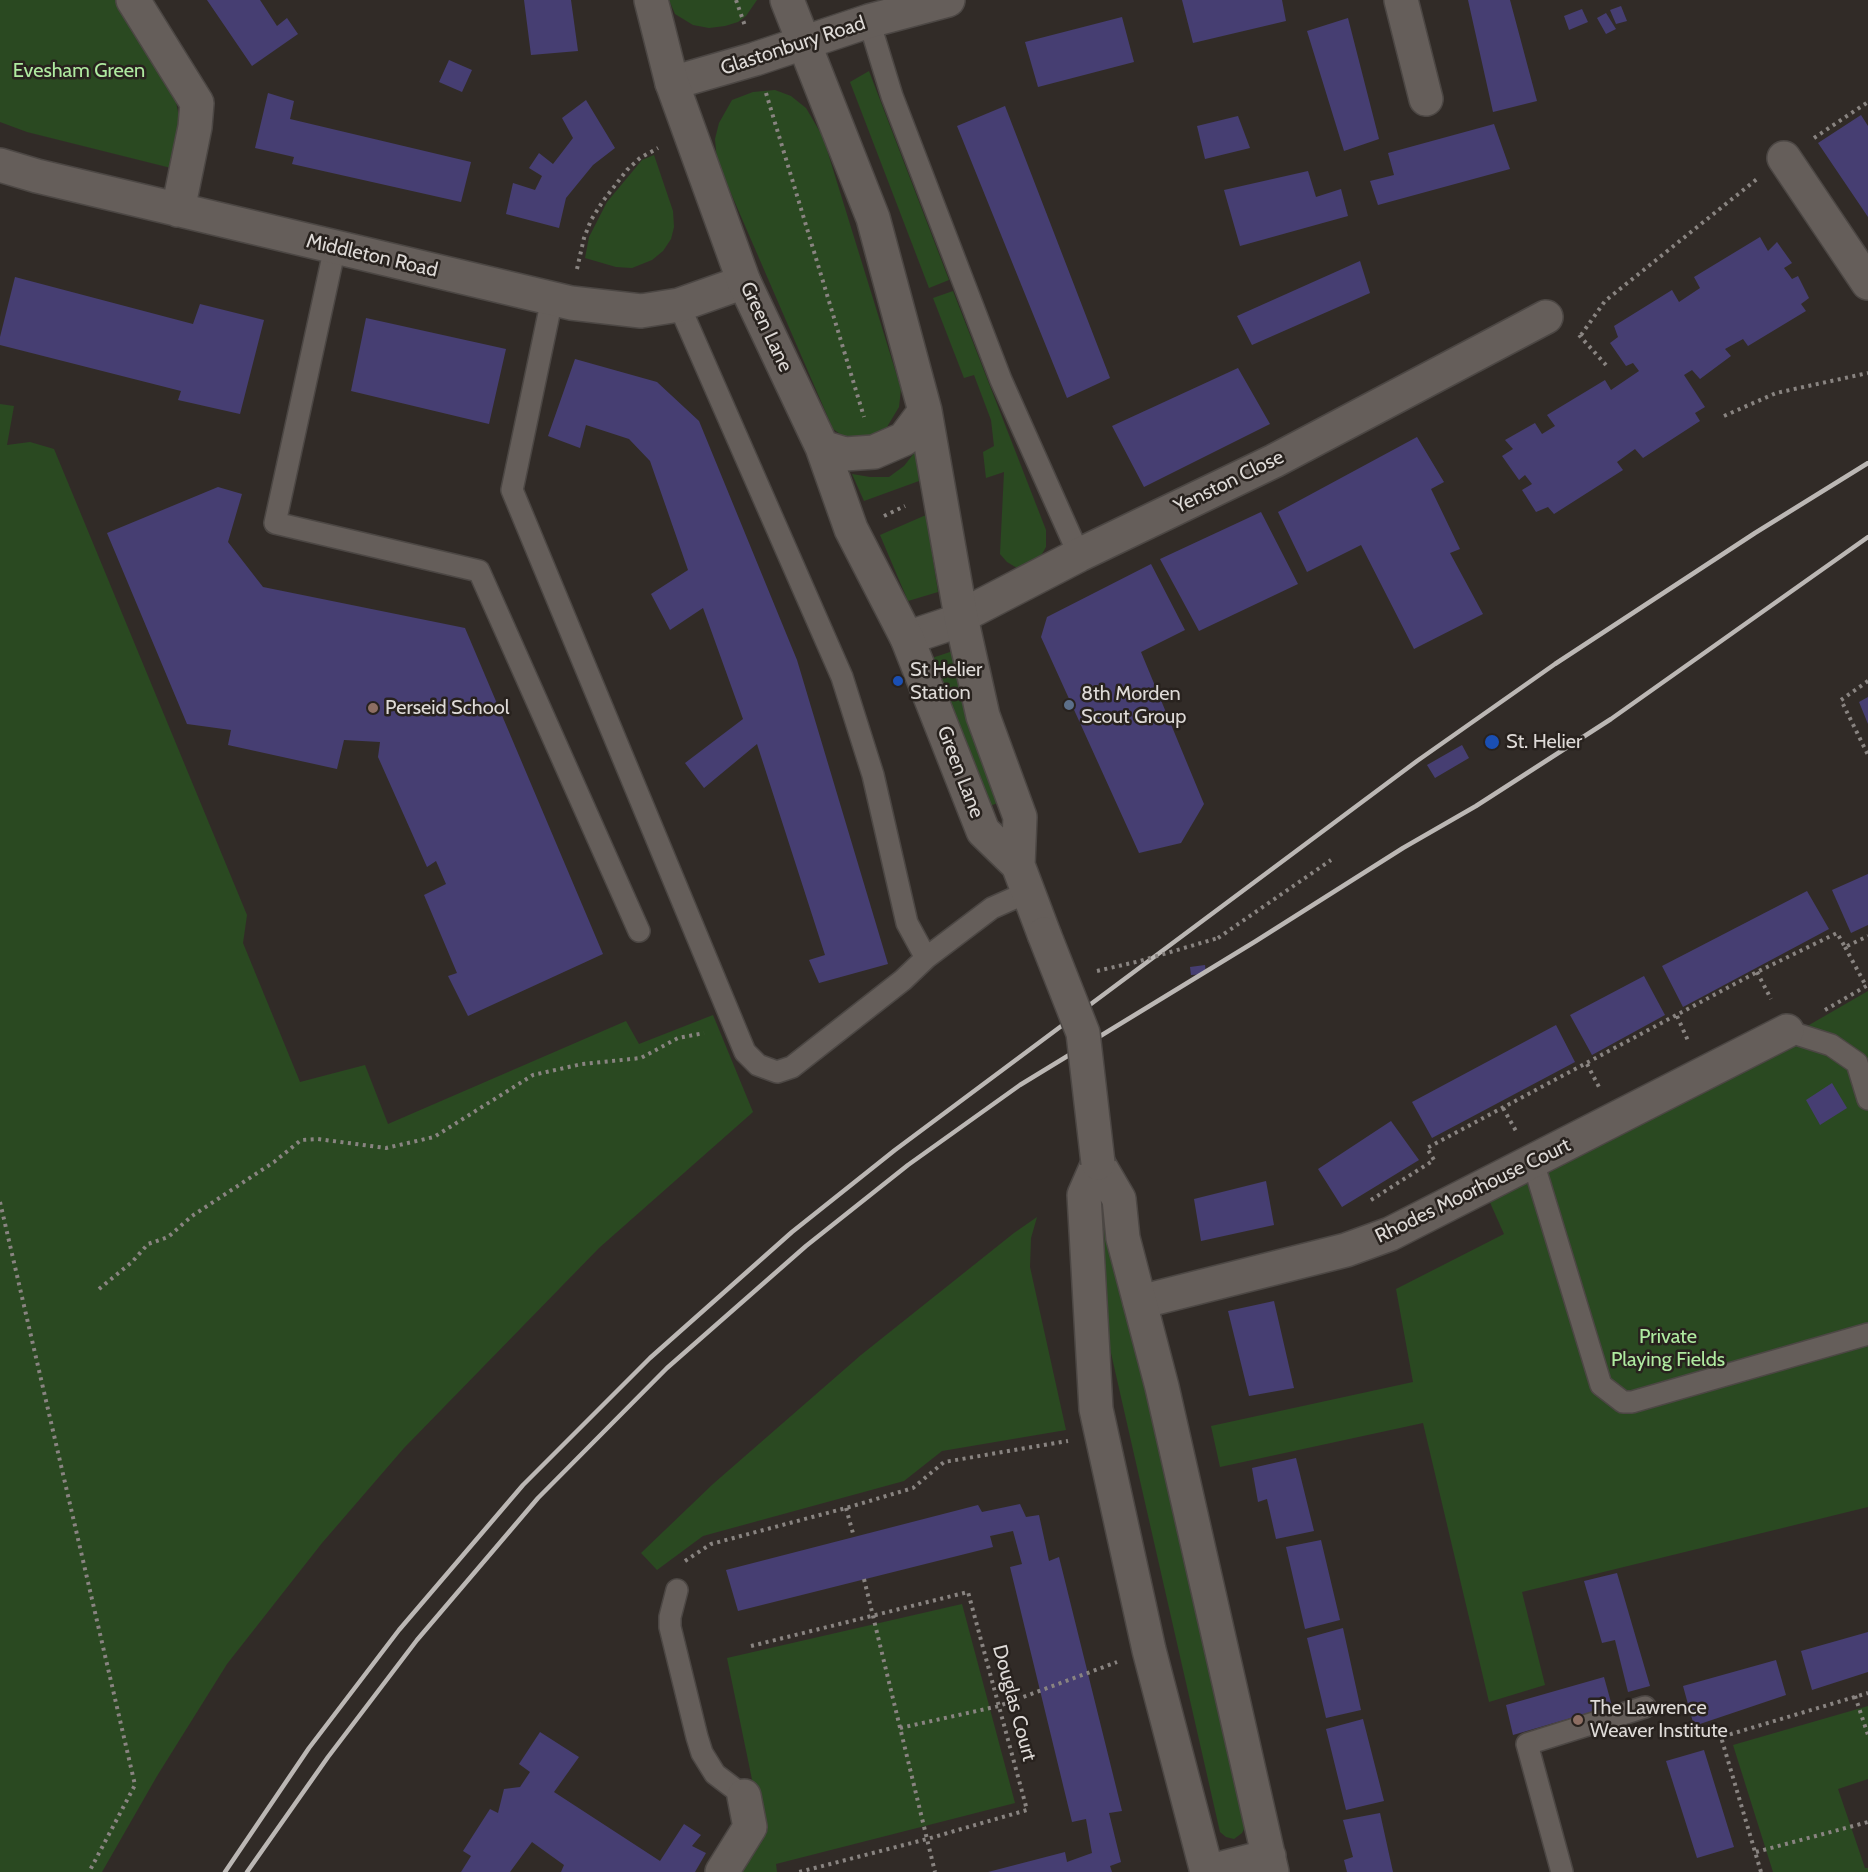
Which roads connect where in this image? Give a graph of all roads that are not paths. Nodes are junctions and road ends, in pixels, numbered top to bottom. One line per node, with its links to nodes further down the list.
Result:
1 (133, 0): 12 (main road)
2 (651, 0): 8 (main road, Green Lane)
3 (787, 0): 7 (main road, Green Lane)
4 (948, 0): 6 (main road, Glastonbury Road)
5 (1401, 0): 9 (main road)
6 (869, 21): 7 (main road, Glastonbury Road); 21 (lane)
7 (803, 43): 8 (main road, Glastonbury Road); 19 (main road, Green Lane)
8 (672, 83): 14 (main road, Green Lane)
9 (1426, 99)
10 (1784, 158): 15 (main road)
11 (0, 165): 12 (main road, Middleton Road)
12 (178, 210): 13 (main road, Middleton Road)
13 (335, 248): 16 (main road, Middleton Road); 25 (lane)
14 (744, 282): 17 (main road, Middleton Road); 20 (main road, Green Lane)
15 (1868, 283)
16 (561, 301): 17 (main road, Middleton Road); 26 (lane)
17 (679, 305): 26 (lane)
18 (1546, 317): 21 (main road, Yenston Close)
19 (925, 411): 20 (main road); 22 (main road, Green Lane)
20 (822, 447): 23 (main road, Green Lane)
21 (1079, 555): 22 (main road, Yenston Close)
22 (961, 617): 23 (main road, Yenston Close); 24 (main road, Green Lane)
23 (907, 638): 24 (main road, Green Lane)
24 (1023, 879): 26 (lane); 30 (main road, bridge)
25 (639, 931)
26 (926, 958)
27 (1787, 1031): 28 (lane); 29 (main road, Rhodes Moorhouse Court)
28 (1868, 1099)
29 (1533, 1162): 31 (main road, Rhodes Moorhouse Court); 32 (lane)
30 (1098, 1163): 31 (main road); 38 (main road)
31 (1140, 1302): 36 (main road)
32 (1868, 1334)
33 (677, 1590): 35 (lane)
34 (1645, 1707): 39 (lane)
35 (744, 1796): 37 (main road)
36 (1271, 1864): 38 (main road)
37 (722, 1872)
38 (1207, 1872)
39 (1562, 1872)

